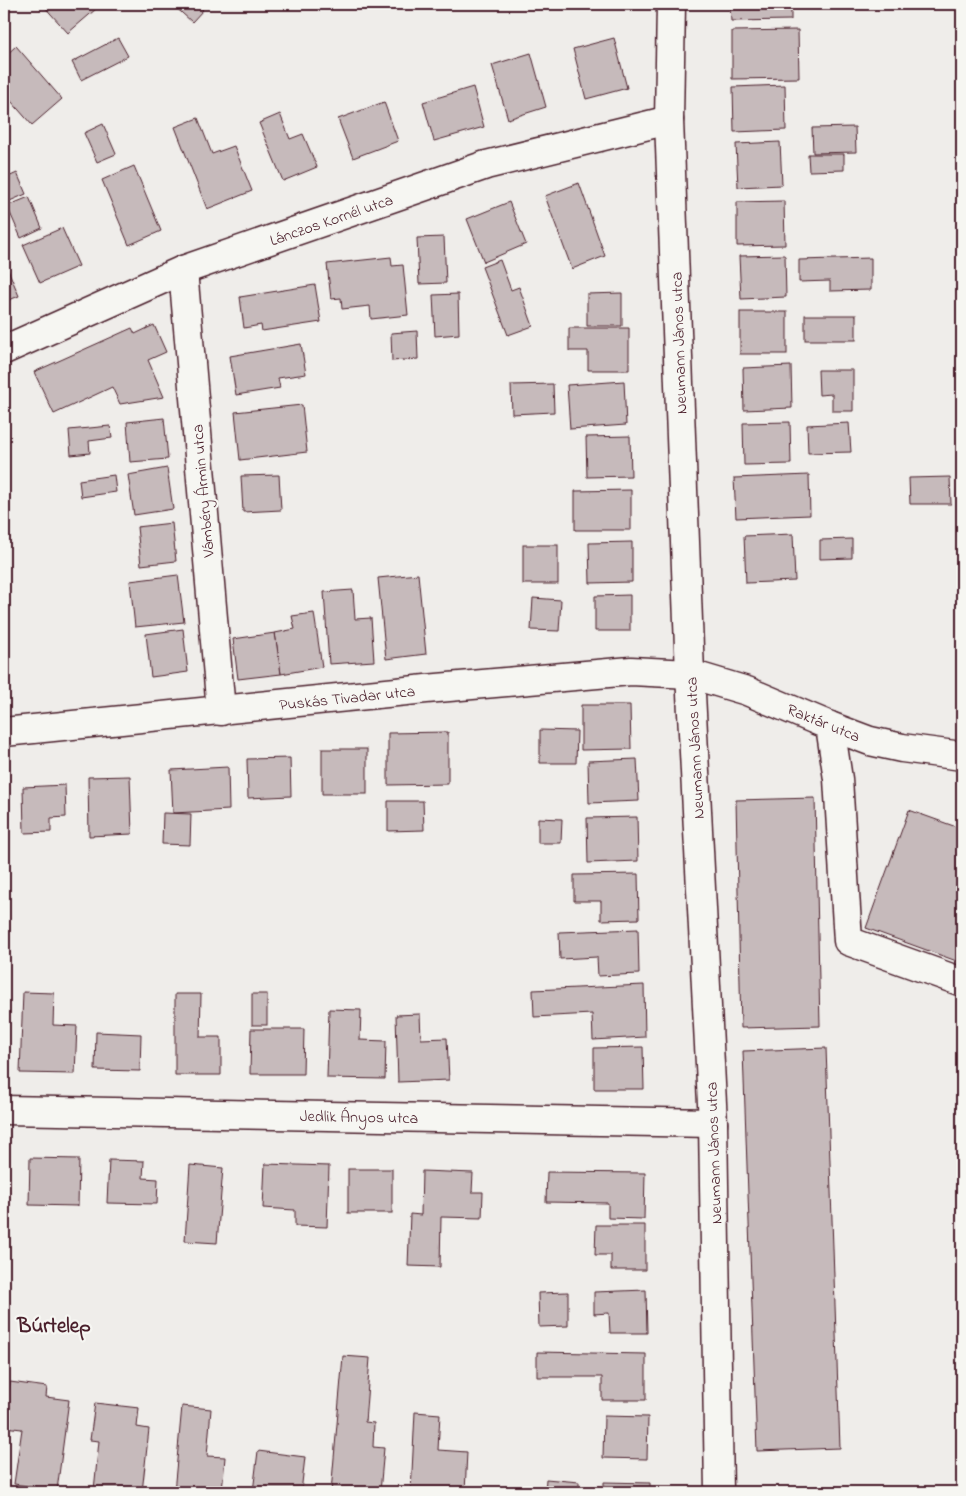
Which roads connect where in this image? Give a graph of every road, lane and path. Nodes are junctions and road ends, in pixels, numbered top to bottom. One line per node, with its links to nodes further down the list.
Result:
1 (671, 4): 2 (street, Neumann János utca)
2 (669, 120): 3 (street, Lánczos Kornél utca); 5 (street, Neumann János utca)
3 (183, 270): 4 (street, Lánczos Kornél utca); 6 (street, Vámbéry Ármin utca)
4 (4, 350)
5 (690, 674): 6 (street, Puskás Tivadar utca); 7 (street, Raktár utca); 12 (street, Neumann János utca)
6 (221, 711): 8 (street, Puskás Tivadar utca)
7 (830, 726): 9 (street, Raktár utca); 10 (street)
8 (4, 732)
9 (962, 756)
10 (962, 982)
11 (4, 1110): 12 (street, Jedlik Ányos utca)
12 (714, 1123): 13 (street, Neumann János utca)
13 (719, 1492)

